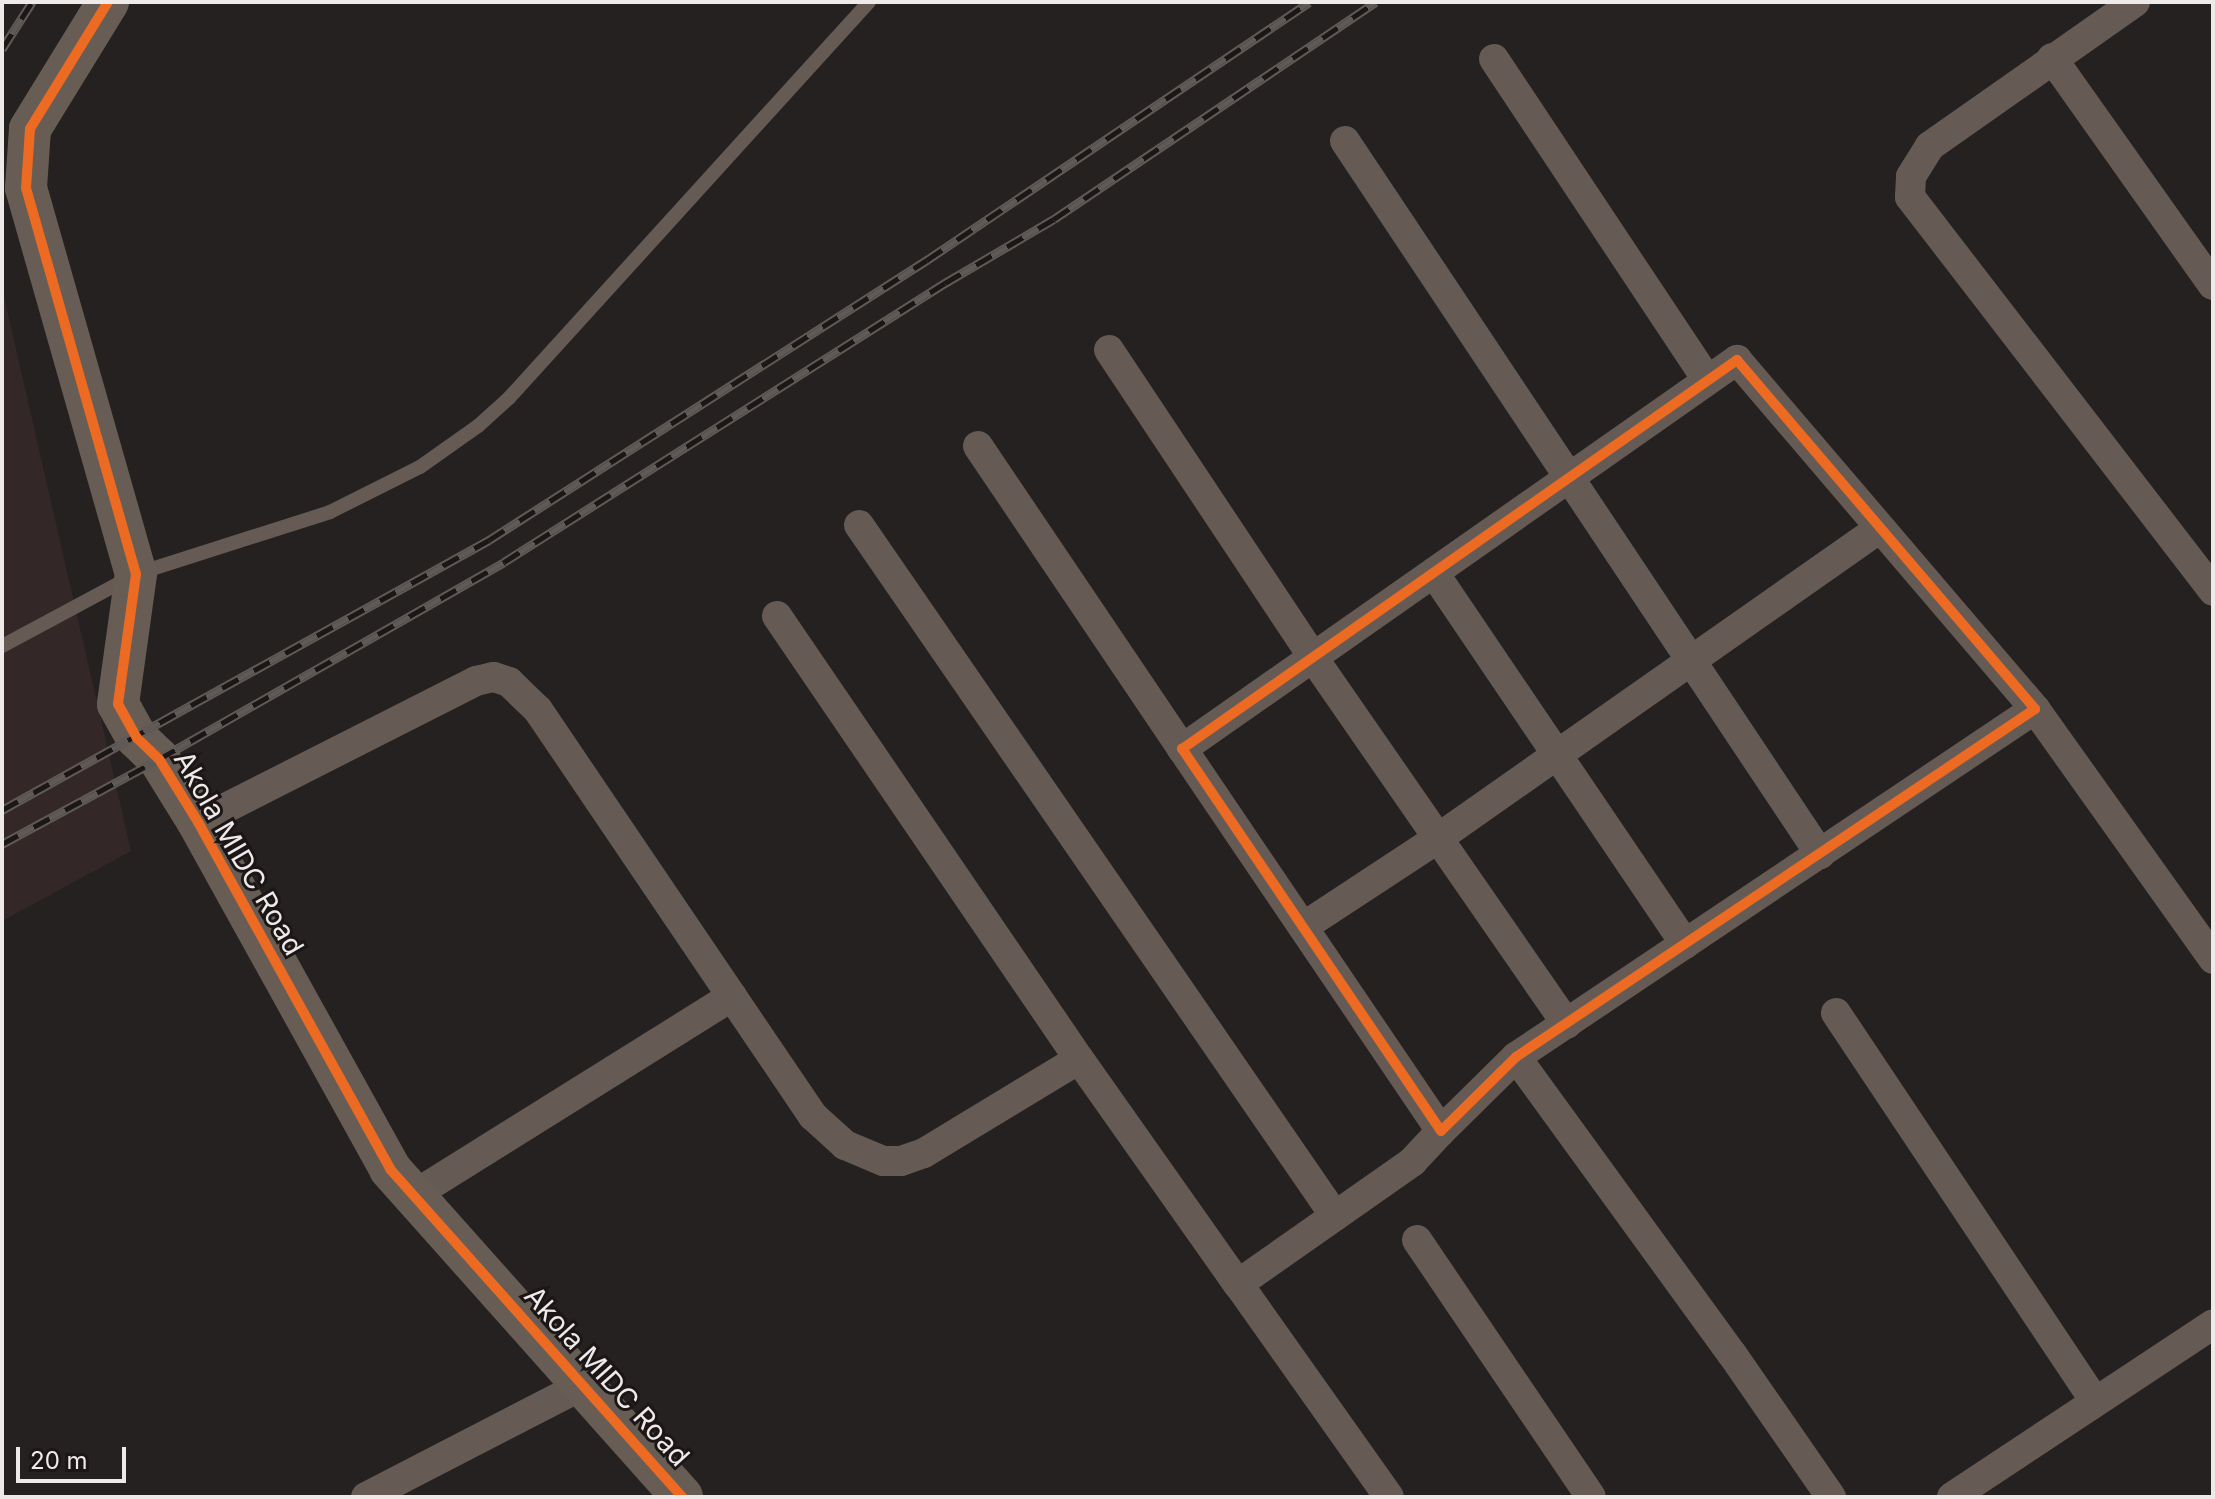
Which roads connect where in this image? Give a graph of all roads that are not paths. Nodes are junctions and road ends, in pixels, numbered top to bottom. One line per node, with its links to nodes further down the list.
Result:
1 (108, 2): 15 (street, Akola MIDC Road)
2 (869, 2): 15 (lane)
3 (2135, 2): 4 (street)
4 (2052, 58): 7 (street); 16 (street)
5 (1494, 59): 9 (street)
6 (1345, 141): 11 (street)
7 (2213, 285)
8 (1109, 350): 19 (street)
9 (1707, 380): 11 (street); 13 (street)
10 (978, 446): 22 (street)
11 (1568, 478): 14 (street); 20 (street)
12 (859, 525): 37 (street)
13 (1880, 528): 20 (street); 21 (street)
14 (1434, 573): 19 (street); 23 (street)
15 (136, 574): 18 (lane); 24 (street, Akola MIDC Road)
16 (2213, 591)
17 (777, 616): 34 (street)
18 (2, 646)
19 (1314, 659): 22 (street); 25 (street)
20 (1691, 661): 23 (street); 26 (street)
21 (2035, 709): 26 (street); 29 (street)
22 (1182, 749): 27 (street)
23 (1557, 755): 25 (street); 28 (street)
24 (198, 822): 30 (street); 36 (street, Akola MIDC Road)
25 (1437, 839): 27 (street); 32 (street)
26 (1820, 854): 28 (street)
27 (1303, 927): 35 (street)
28 (1685, 944): 32 (street)
29 (2213, 959)
30 (732, 996): 34 (street); 36 (street)
31 (1836, 1013): 42 (street)
32 (1567, 1024): 33 (street)
33 (1516, 1057): 35 (street); 47 (street)
34 (1079, 1059): 39 (street)
35 (1441, 1131): 37 (street)
36 (414, 1195): 41 (street, Akola MIDC Road)
37 (1335, 1216): 39 (street)
38 (1417, 1240): 46 (street)
39 (1238, 1284): 45 (street)
40 (2213, 1324): 42 (street)
41 (583, 1385): 43 (street); 44 (street, Akola MIDC Road)
42 (2095, 1402): 48 (street)
43 (366, 1497)
44 (682, 1497)
45 (1389, 1497)
46 (1591, 1497)
47 (1831, 1497)
48 (1952, 1497)

